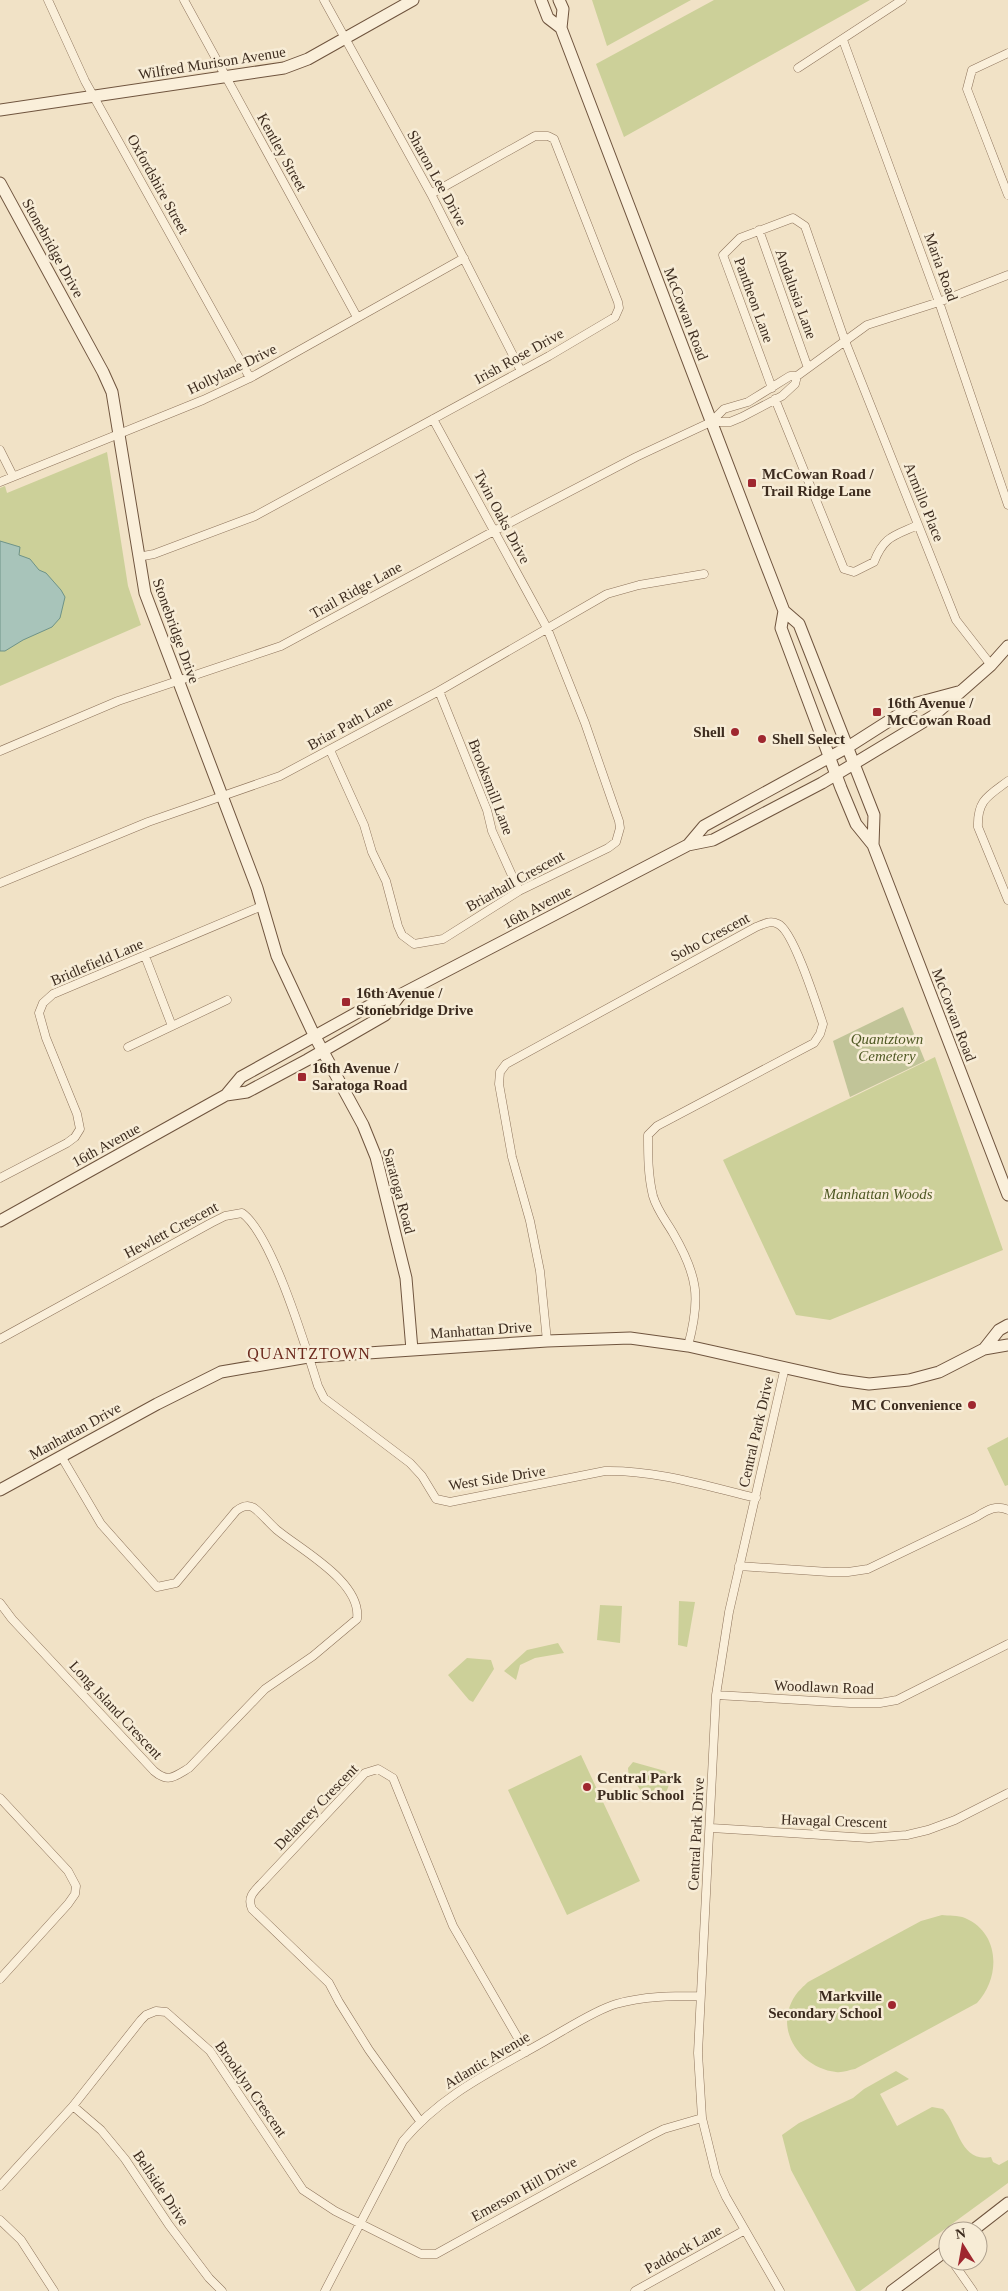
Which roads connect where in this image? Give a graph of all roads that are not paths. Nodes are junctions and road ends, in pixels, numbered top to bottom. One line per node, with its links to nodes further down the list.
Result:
1 (48, 0): 14 (street, Oxfordshire Street)
2 (184, 0): 13 (street, Kentley Street)
3 (324, 0): 9 (street, Sharon Lee Drive)
4 (413, 0): 9 (main road, Wilfred Murison Avenue)
5 (541, 0): 8 (main road, McCowan Road)
6 (559, 0): 8 (main road, McCowan Road)
7 (902, 0): 10 (street)
8 (561, 28): 32 (main road, McCowan Road)
9 (345, 39): 13 (main road, Wilfred Murison Avenue); 17 (street, Sharon Lee Drive)
10 (843, 40): 12 (street); 22 (street, Maria Road)
11 (1008, 53): 18 (street)
12 (798, 68)
13 (225, 78): 14 (main road, Wilfred Murison Avenue); 23 (street, Kentley Street)
14 (94, 96): 15 (main road, Wilfred Murison Avenue); 28 (street, Oxfordshire Street)
15 (0, 110)
16 (0, 183): 33 (main road, Stonebridge Drive)
17 (431, 194): 20 (street, Sharon Lee Drive); 26 (street, Irish Rose Drive)
18 (1008, 195)
19 (759, 230): 24 (street, Pantheon Lane); 25 (street, Andalusia Lane); 29 (street, Pantheon Lane)
20 (464, 258): 23 (street, Hollylane Drive); 26 (street, Sharon Lee Drive)
21 (1008, 275): 22 (street)
22 (939, 302): 24 (street); 37 (street, Maria Road)
23 (357, 317): 28 (street, Hollylane Drive)
24 (845, 341): 25 (street); 38 (street, Armillo Place)
25 (808, 368): 27 (street)
26 (521, 371): 31 (street, Irish Rose Drive)
27 (797, 376): 29 (street); 30 (street)
28 (250, 378): 33 (street, Hollylane Drive)
29 (772, 388): 32 (street)
30 (775, 399): 32 (street); 38 (street)
31 (433, 419): 39 (street, Twin Oaks Drive); 40 (street, Irish Rose Drive)
32 (711, 422): 39 (street, Trail Ridge Lane); 42 (main road, McCowan Road)
33 (119, 433): 35 (street, Hollylane Drive); 40 (main road, Stonebridge Drive)
34 (0, 450): 35 (street)
35 (13, 476): 36 (street, Hollylane Drive)
36 (0, 482)
37 (1008, 505)
38 (918, 525): 45 (street, Armillo Place)
39 (494, 531): 43 (street, Twin Oaks Drive); 46 (street, Trail Ridge Lane)
40 (138, 557): 46 (main road, Stonebridge Drive)
41 (704, 574): 43 (street, Briar Path Lane)
42 (784, 611): 49 (main road, McCowan Road); 52 (main road, McCowan Road)
43 (547, 628): 47 (street, Briar Path Lane); 60 (street, Briarhall Crescent)
44 (1008, 646): 45 (main road, 16th Avenue)
45 (991, 665): 48 (main road, 16th Avenue)
46 (178, 682): 51 (street, Trail Ridge Lane); 56 (main road, Stonebridge Drive)
47 (438, 691): 50 (street, Briar Path Lane); 60 (street, Brooksmill Lane)
48 (962, 691): 49 (main road, 16th Avenue); 53 (main road, 16th Avenue)
49 (848, 747): 52 (main road, 16th Avenue); 53 (main road, McCowan Road)
50 (330, 750): 56 (street, Briar Path Lane); 60 (street, Briarhall Crescent)
51 (0, 751)
52 (829, 757): 54 (main road, McCowan Road); 57 (main road, 16th Avenue)
53 (855, 764): 54 (main road, 16th Avenue); 58 (main road, McCowan Road)
54 (836, 775): 57 (main road, 16th Avenue); 58 (main road, McCowan Road)
55 (1008, 781): 61 (street)
56 (222, 796): 59 (street, Briar Path Lane); 62 (main road, Stonebridge Drive)
57 (688, 845): 64 (main road, 16th Avenue)
58 (873, 845): 72 (main road, McCowan Road)
59 (0, 883)
60 (519, 891)
61 (1008, 900)
62 (262, 906): 63 (street, Bridlefield Lane); 67 (main road, Stonebridge Drive)
63 (145, 956): 66 (street); 71 (street, Bridlefield Lane)
64 (400, 995): 67 (main road, 16th Avenue); 69 (main road, 16th Avenue)
65 (227, 1000): 66 (street)
66 (172, 1026): 68 (street)
67 (314, 1035): 69 (main road, Saratoga Road); 70 (main road, 16th Avenue)
68 (128, 1047)
69 (323, 1051): 70 (main road, 16th Avenue); 80 (main road, Saratoga Road)
70 (226, 1095): 73 (main road, 16th Avenue)
71 (0, 1178)
72 (1008, 1195)
73 (0, 1221)
74 (1008, 1326): 79 (main road, Manhattan Drive)
75 (0, 1339): 81 (street, Hewlett Crescent)
76 (546, 1340): 78 (main road, Manhattan Drive); 78 (street, Soho Crescent); 80 (main road, Manhattan Drive)
77 (1008, 1345): 79 (main road, Manhattan Drive)
78 (688, 1346): 82 (main road, Manhattan Drive)
79 (984, 1349): 82 (main road, Manhattan Drive)
80 (412, 1350): 81 (main road, Manhattan Drive)
81 (308, 1357): 83 (main road, Manhattan Drive); 85 (street, West Side Drive)
82 (785, 1367): 85 (street, Central Park Drive)
83 (61, 1456): 84 (main road, Manhattan Drive); 88 (street, Long Island Crescent)
84 (0, 1490)
85 (756, 1498): 87 (street, Central Park Drive)
86 (1008, 1510): 87 (street)
87 (739, 1566): 90 (street, Central Park Drive)
88 (0, 1602)
89 (1008, 1644): 90 (street, Woodlawn Road)
90 (716, 1696): 93 (street, Central Park Drive)
91 (1008, 1793): 93 (street, Havagal Crescent)
92 (0, 1798): 94 (street)
93 (711, 1828): 95 (street, Central Park Drive)
94 (0, 1979)
95 (700, 1996): 96 (street, Atlantic Avenue); 98 (street, Central Park Drive)
96 (526, 2052): 99 (street, Atlantic Avenue); 99 (street, Delancey Crescent)
97 (73, 2106): 100 (street, Brooklyn Crescent); 104 (street, Brooklyn Crescent); 109 (street, Bellside Drive)
98 (702, 2118): 104 (street, Emerson Hill Drive); 105 (street, Central Park Drive)
99 (420, 2121): 104 (street, Atlantic Avenue)
100 (0, 2186)
101 (1008, 2203): 103 (main road)
102 (0, 2220): 108 (street)
103 (985, 2221)
104 (361, 2224): 110 (street, Atlantic Avenue)
105 (745, 2230): 111 (street, Paddock Lane); 112 (street, Central Park Drive)
106 (938, 2261): 113 (main road)
107 (959, 2271): 114 (street)
108 (54, 2291)
109 (222, 2291)
110 (325, 2291)
111 (635, 2291)
112 (780, 2291)
113 (892, 2291)
114 (973, 2291)

